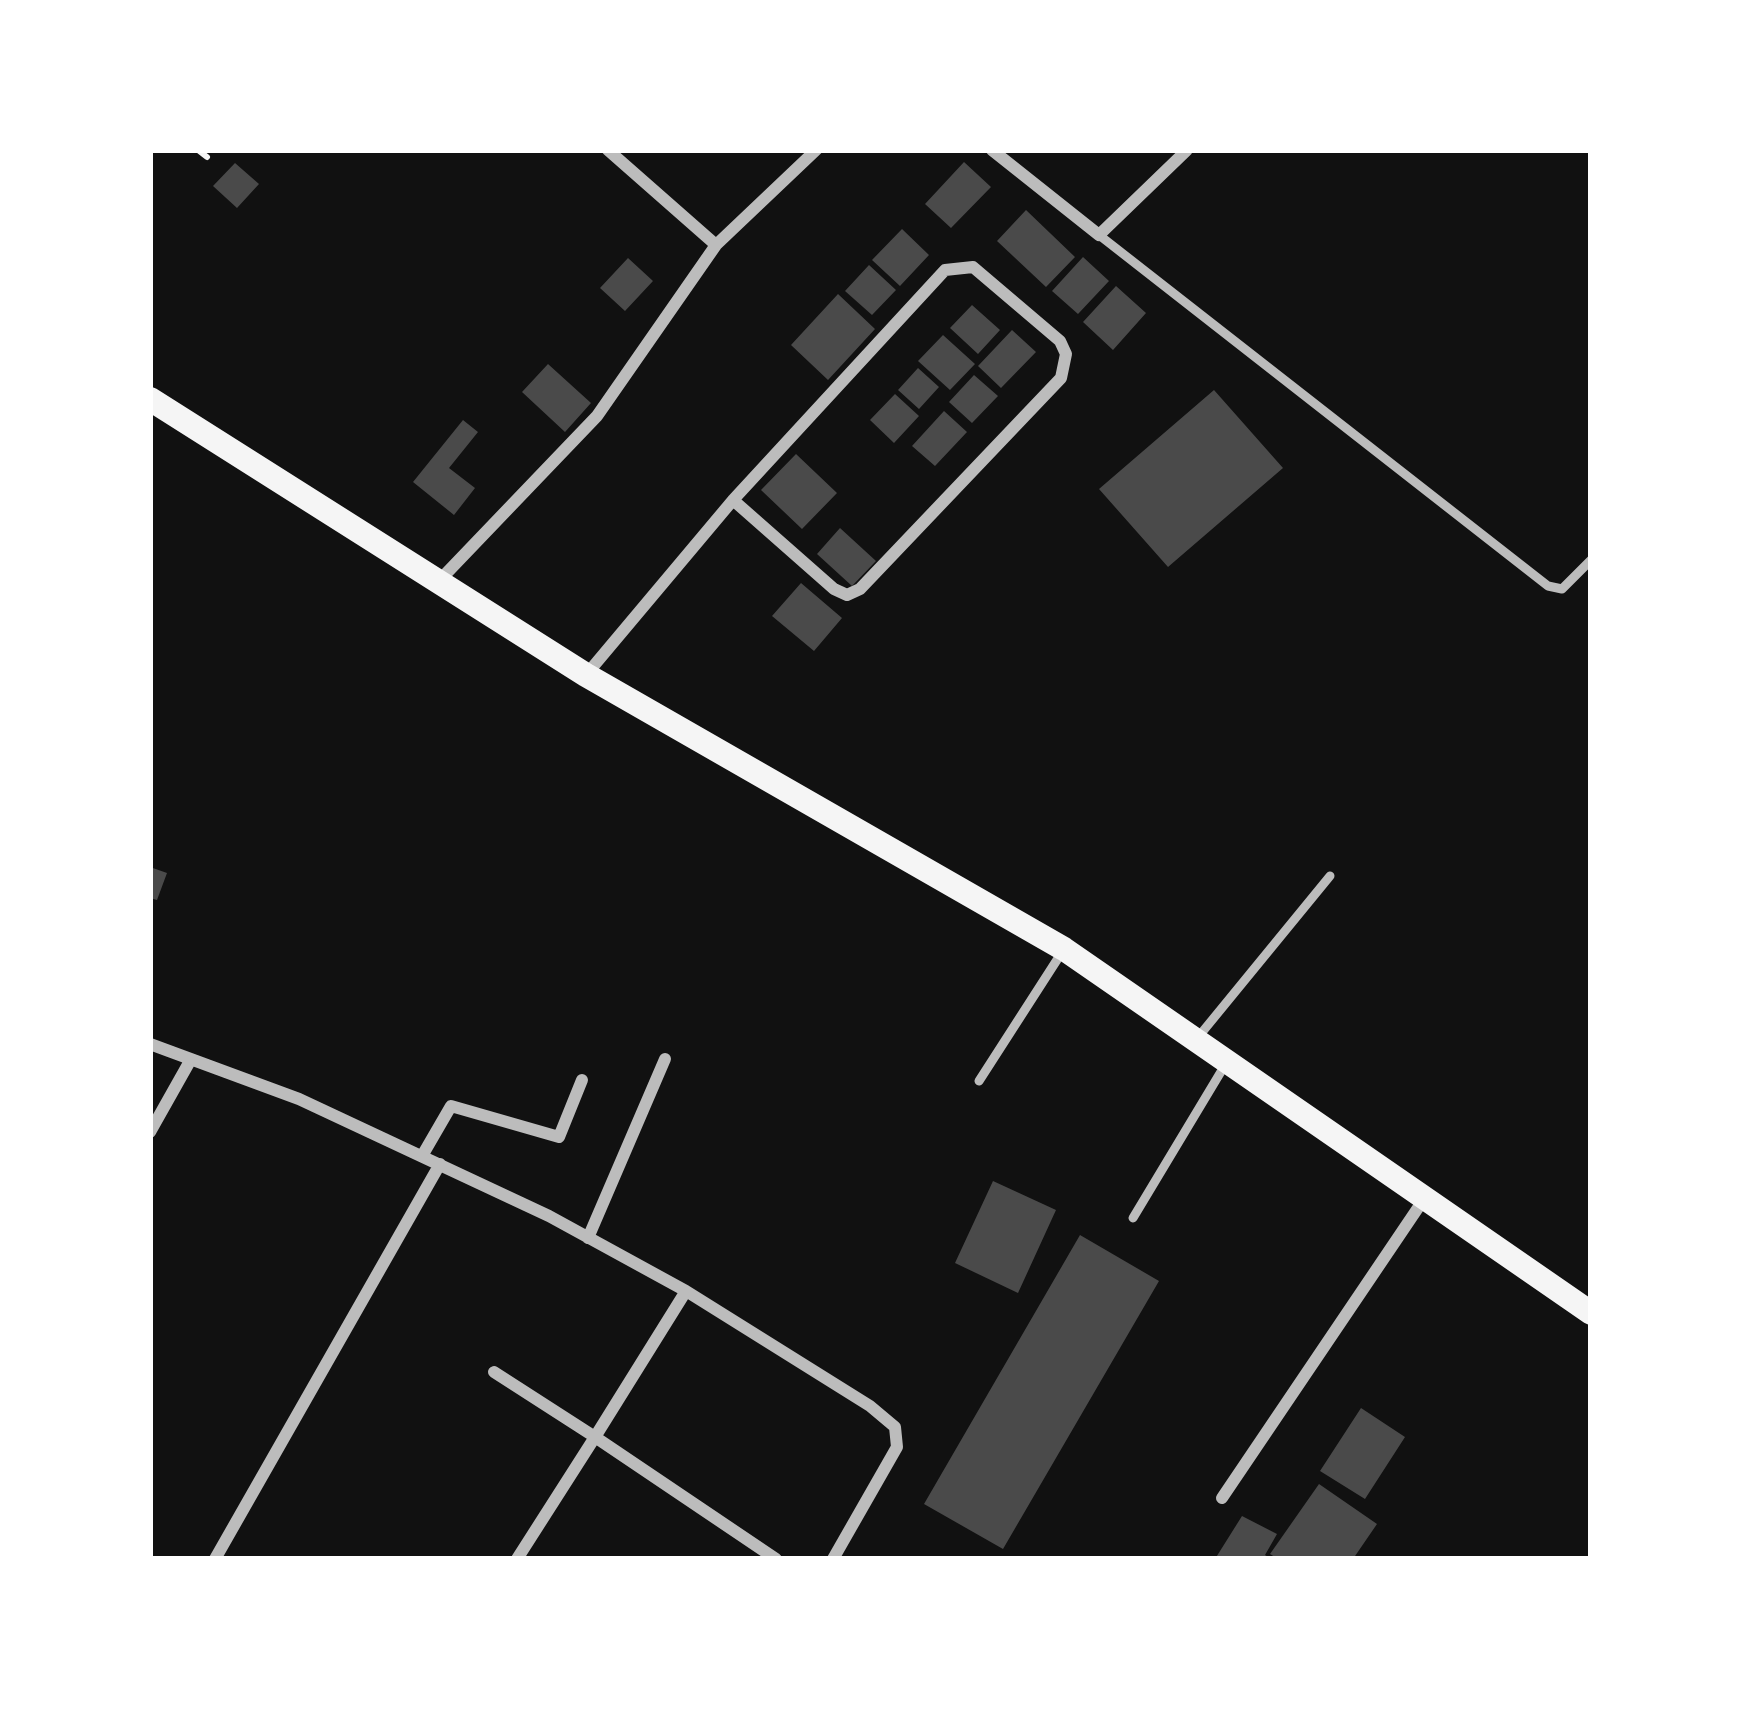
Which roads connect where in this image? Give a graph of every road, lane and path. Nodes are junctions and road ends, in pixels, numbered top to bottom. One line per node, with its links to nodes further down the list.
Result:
1 (198, 150): 6 (path)
2 (608, 150): 8 (street)
3 (816, 150): 8 (street)
4 (992, 150): 7 (street)
5 (1187, 150): 7 (street)
6 (207, 157)
7 (1099, 235): 11 (lane)
8 (716, 245): 12 (street)
9 (150, 399): 12 (main road)
10 (733, 500): 10 (street); 13 (street)
11 (1591, 560)
12 (437, 582): 13 (main road)
13 (586, 675): 15 (main road)
14 (1330, 875): 16 (lane)
15 (1064, 950): 16 (main road); 22 (lane)
16 (1196, 1041): 19 (main road)
17 (150, 1044): 20 (street)
18 (665, 1059): 28 (street)
19 (1228, 1060): 26 (main road); 27 (lane)
20 (190, 1061): 23 (street); 24 (street)
21 (582, 1080): 24 (street)
22 (980, 1081)
23 (150, 1132)
24 (422, 1156): 25 (street)
25 (440, 1164): 28 (street); 34 (street)
26 (1424, 1198): 30 (main road); 33 (street)
27 (1133, 1218)
28 (588, 1238): 29 (street)
29 (686, 1291): 32 (street); 37 (street)
30 (1591, 1313)
31 (494, 1372): 32 (street)
32 (596, 1437): 35 (street); 36 (street)
33 (1222, 1498)
34 (214, 1559)
35 (517, 1559)
36 (776, 1559)
37 (833, 1559)

